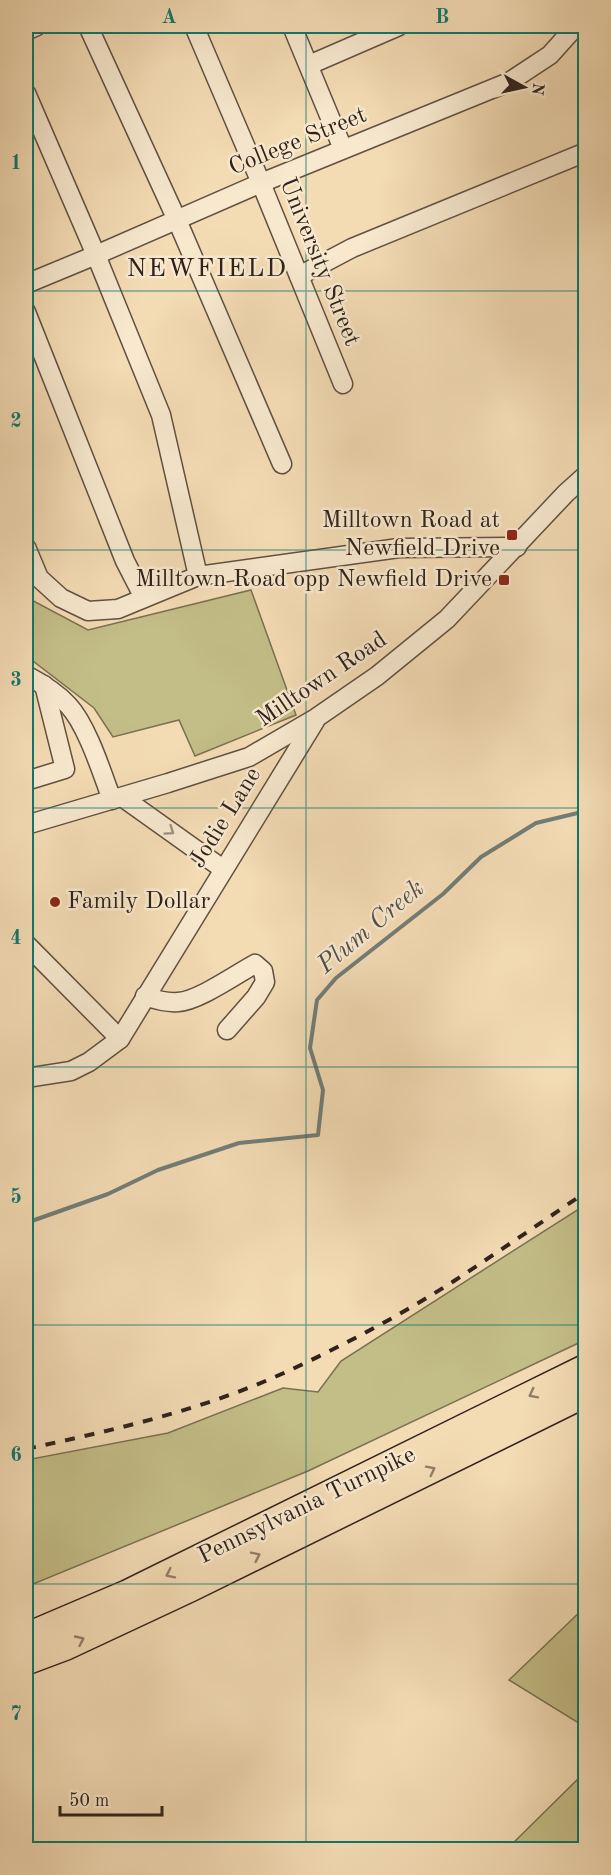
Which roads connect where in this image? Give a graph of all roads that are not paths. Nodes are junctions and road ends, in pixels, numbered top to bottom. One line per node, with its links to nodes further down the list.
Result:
1 (37, 26): 7 (street)
2 (88, 26): 13 (street)
3 (194, 26): 12 (street, University Street)
4 (292, 26): 8 (street)
5 (399, 26): 8 (street)
6 (576, 26): 10 (street, College Street)
7 (26, 31)
8 (309, 65): 10 (street)
9 (26, 93): 14 (street)
10 (343, 149): 12 (street, College Street)
11 (585, 152): 15 (street)
12 (261, 183): 13 (street, College Street); 15 (street, University Street)
13 (177, 220): 14 (street, College Street); 19 (street)
14 (96, 255): 16 (street, College Street); 23 (street)
15 (299, 276): 18 (street, University Street)
16 (26, 284)
17 (26, 312): 24 (street)
18 (342, 384)
19 (282, 464)
20 (585, 475): 21 (street, Milltown Road)
21 (517, 547): 23 (street); 27 (street, Milltown Road)
22 (26, 548): 24 (street)
23 (198, 576): 24 (street)
24 (144, 598)
25 (26, 675): 26 (street)
26 (44, 685): 28 (street); 29 (street)
27 (316, 718): 29 (street, Milltown Road); 31 (street, Jodie Lane)
28 (26, 781)
29 (117, 798): 30 (street, Milltown Road); 31 (street, one-way to 31)
30 (26, 825)
31 (223, 869): 33 (street, Jodie Lane)
32 (26, 944): 35 (street)
33 (145, 996): 34 (street); 35 (street, Jodie Lane)
34 (227, 1030)
35 (120, 1039): 36 (street, Jodie Lane)
36 (26, 1078)
37 (585, 1368): 39 (highway, Pennsylvania Turnpike, one-way to 39)
38 (585, 1393): 40 (highway, Pennsylvania Turnpike, one-way to 38)
39 (26, 1637)
40 (26, 1661)

